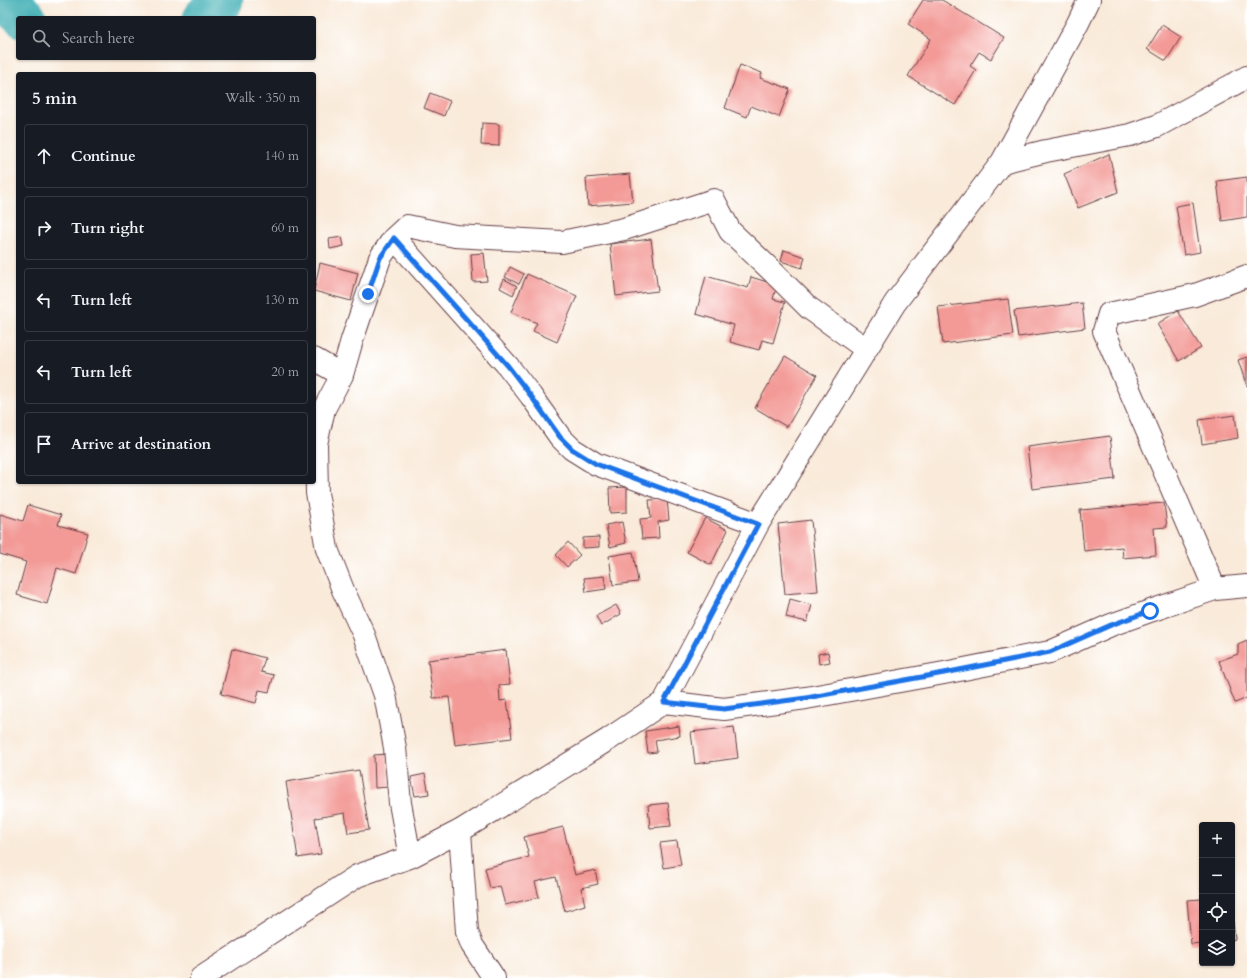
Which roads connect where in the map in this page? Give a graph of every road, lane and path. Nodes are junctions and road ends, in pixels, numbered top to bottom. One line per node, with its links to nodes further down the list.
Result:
1 (1089, 0): 3 (street)
2 (1247, 76): 3 (street)
3 (1002, 162): 6 (street)
4 (394, 238): 6 (street); 8 (street); 9 (street)
5 (1247, 276): 11 (street)
6 (866, 349): 9 (street)
7 (316, 360): 8 (street)
8 (342, 375): 14 (street)
9 (758, 524): 12 (street)
10 (1247, 586): 11 (street)
11 (1215, 589): 12 (street)
12 (664, 702): 13 (street)
13 (460, 831): 14 (street); 16 (street)
14 (410, 857): 15 (street)
15 (201, 978)
16 (494, 978)

